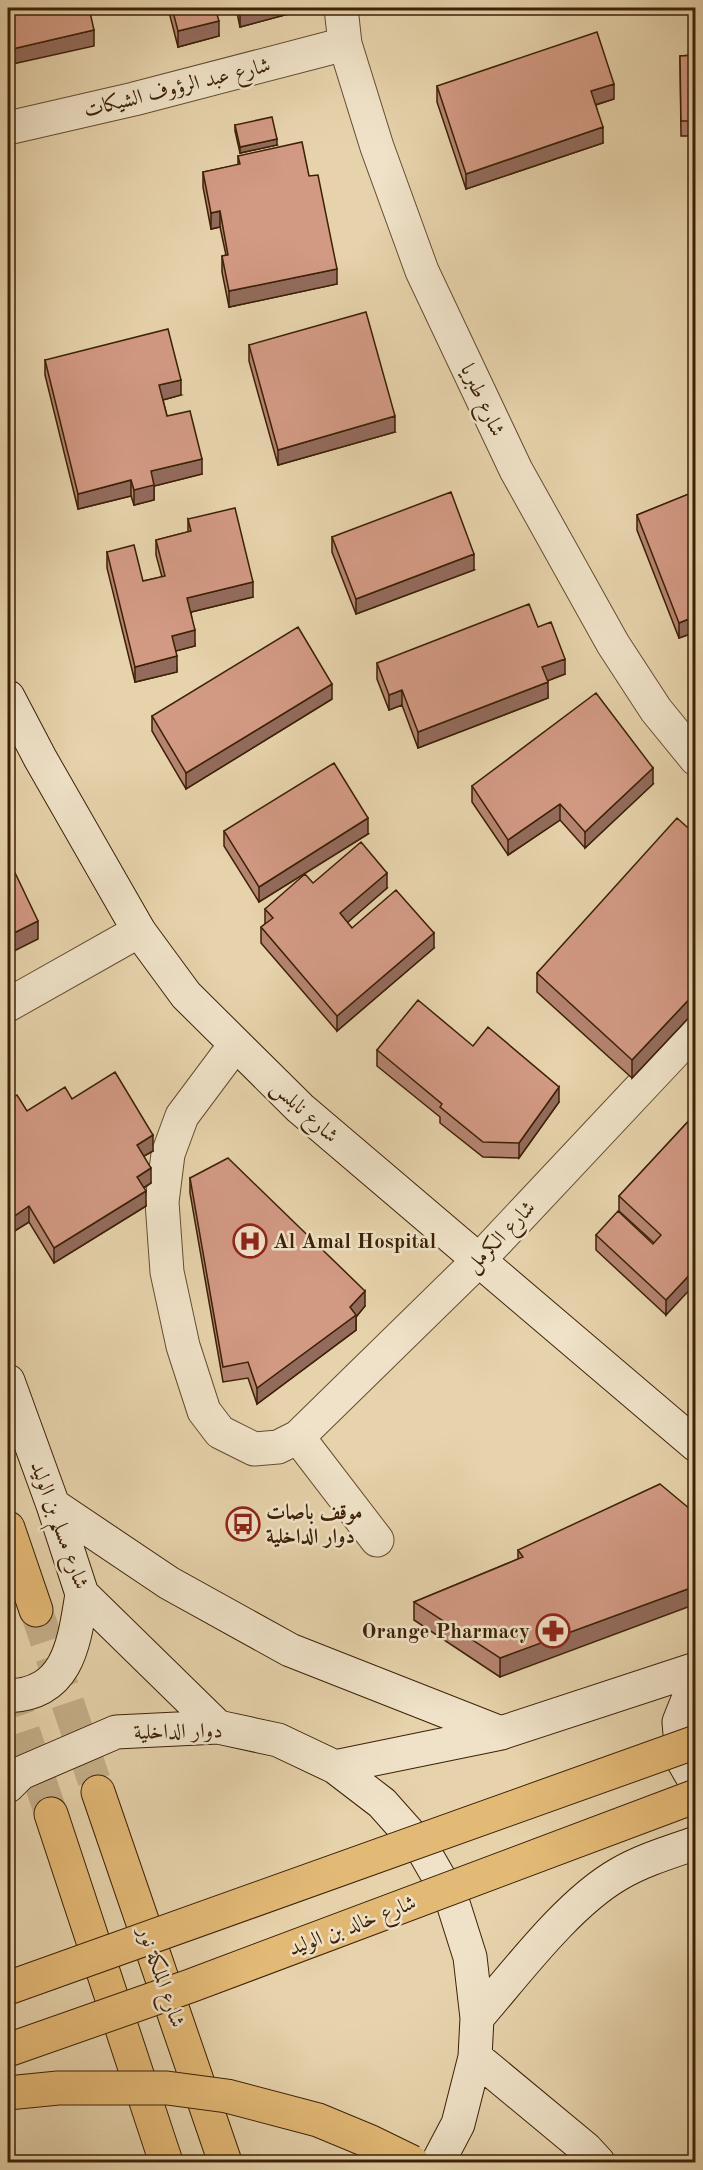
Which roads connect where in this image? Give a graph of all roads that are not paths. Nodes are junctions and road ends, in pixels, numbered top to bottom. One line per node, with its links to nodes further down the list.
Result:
1 (341, 8): 2 (street, شارع طبريا)
2 (345, 44): 3 (street, شارع عبد الرؤوف الشيكات); 5 (street, شارع طبريا)
3 (8, 128)
4 (8, 697): 6 (street, شارع نابلس)
5 (696, 759)
6 (139, 931): 7 (street); 9 (street, شارع نابلس)
7 (8, 1005)
8 (696, 1029): 10 (street, شارع الكرمل)
9 (235, 1045): 10 (street, شارع نابلس); 12 (street)
10 (478, 1261): 12 (street, شارع الكرمل); 13 (street, شارع نابلس)
11 (8, 1381): 14 (street, شارع مسلم بن الوليد)
12 (298, 1437): 16 (street)
13 (696, 1446)
14 (53, 1505): 17 (street, شارع مسلم بن الوليد); 23 (street)
15 (8, 1528): 18 (main road)
16 (377, 1540)
17 (82, 1594): 21 (street); 22 (street, شارع مسلم بن الوليد)
18 (36, 1610)
19 (696, 1669): 23 (street)
20 (696, 1684): 26 (street)
21 (8, 1696)
22 (218, 1727): 25 (street, دوار الداخلية); 27 (street, دوار الداخلية)
23 (501, 1733): 25 (street)
24 (696, 1742): 32 (main road, bridge)
25 (335, 1767): 33 (street, دوار الداخلية)
26 (696, 1783)
27 (8, 1786)
28 (98, 1792): 38 (main road, شارع الملكة نور)
29 (696, 1796): 34 (main road, شارع خالد بن الوليد, bridge)
30 (51, 1814): 37 (main road)
31 (696, 1843): 33 (street)
32 (8, 1988)
33 (477, 2018): 35 (street, دوار الداخلية)
34 (8, 2050)
35 (475, 2057): 40 (street, دوار الداخلية); 41 (street)
36 (8, 2093): 39 (main road, bridge)
37 (166, 2163)
38 (225, 2163)
39 (412, 2163)
40 (438, 2163)
41 (598, 2163)

